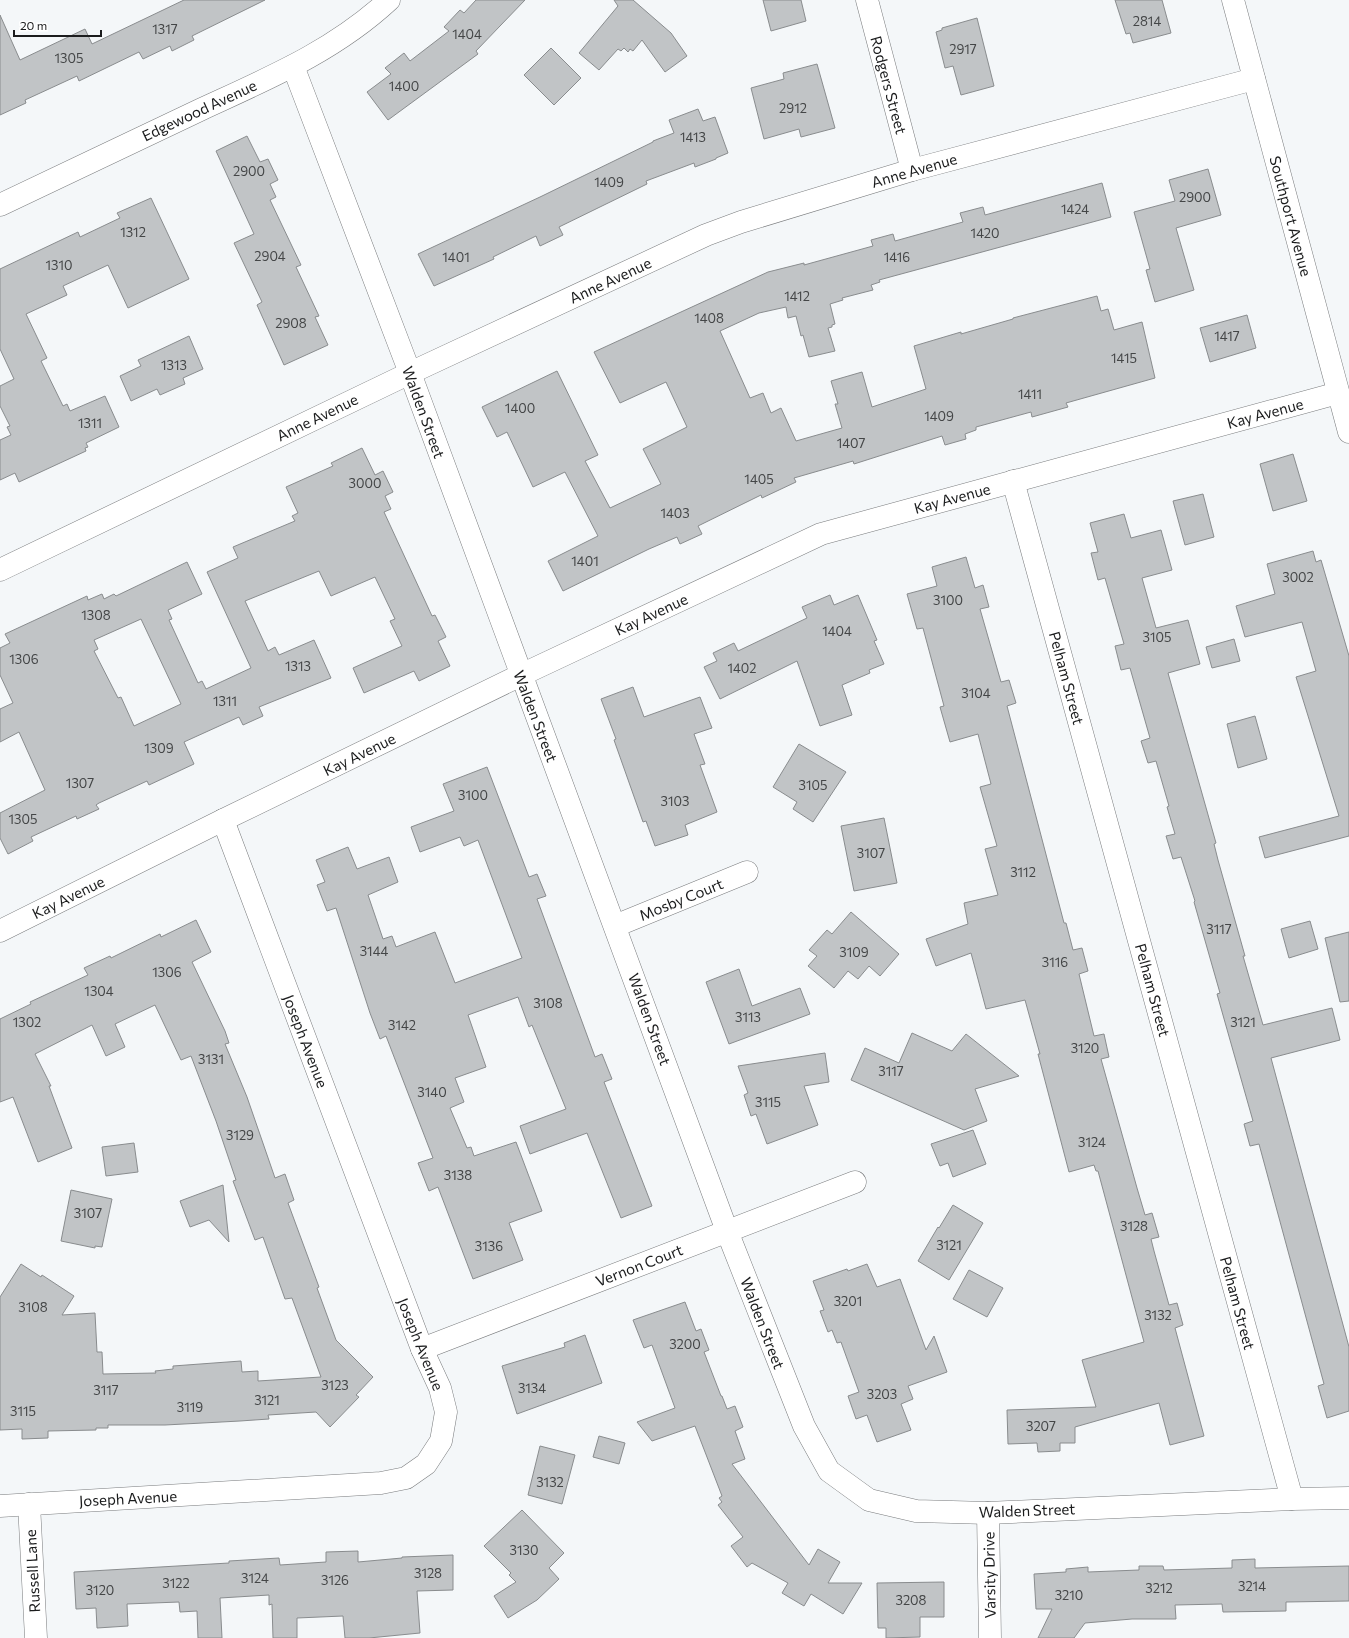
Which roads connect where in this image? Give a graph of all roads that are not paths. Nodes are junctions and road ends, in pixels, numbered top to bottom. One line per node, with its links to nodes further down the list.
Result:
1 (389, 0): 4 (street, Edgewood Avenue)
2 (867, 0): 6 (street, Rodgers Street)
3 (1232, 0): 5 (street, Southport Avenue)
4 (293, 66): 7 (street, Edgewood Avenue); 8 (street, Walden Street)
5 (1254, 79): 6 (street, Anne Avenue); 9 (street, Southport Avenue)
6 (912, 170): 8 (street, Anne Avenue)
7 (0, 205)
8 (410, 373): 12 (street, Anne Avenue); 13 (street, Walden Street)
9 (1338, 393): 10 (street, Southport Avenue); 11 (street, Kay Avenue)
10 (1349, 432)
11 (1013, 482): 13 (street, Kay Avenue); 22 (street, Pelham Street)
12 (0, 570)
13 (521, 675): 14 (street, Kay Avenue); 16 (street, Walden Street)
14 (223, 820): 17 (street, Kay Avenue); 20 (street, Joseph Avenue)
15 (747, 872): 16 (street, Mosby Court)
16 (615, 926): 19 (street, Walden Street)
17 (0, 931)
18 (855, 1182): 19 (street, Vernon Court)
19 (728, 1231): 20 (street, Vernon Court); 25 (street, Walden Street)
20 (422, 1349): 23 (street, Joseph Avenue)
21 (1349, 1498): 22 (street, Walden Street)
22 (1292, 1499): 25 (street, Walden Street)
23 (29, 1504): 24 (street, Joseph Avenue); 26 (street, Russell Lane)
24 (0, 1506)
25 (988, 1513): 27 (street, Varsity Drive)
26 (36, 1638)
27 (990, 1638)

